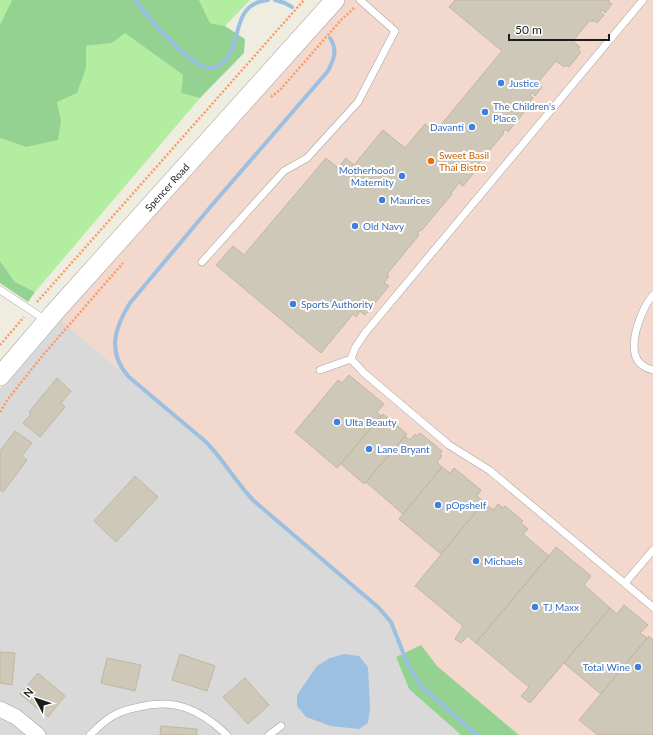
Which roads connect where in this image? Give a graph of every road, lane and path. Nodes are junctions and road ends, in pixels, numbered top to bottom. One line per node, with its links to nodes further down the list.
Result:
1 (304, 0): 10 (path)
2 (335, 0): 11 (street, Spencer Road)
3 (360, 0): 5 (path); 7 (lane)
4 (644, 0): 13 (lane)
5 (270, 98)
6 (123, 262): 17 (path)
7 (202, 262)
8 (0, 290): 10 (lane)
9 (653, 295): 15 (lane)
10 (30, 310): 11 (lane); 12 (path)
11 (47, 321): 16 (street, Spencer Road)
12 (0, 345)
13 (351, 359): 14 (lane); 19 (lane)
14 (320, 370)
15 (653, 370)
16 (0, 376)
17 (0, 412)
18 (653, 550): 19 (lane)
19 (625, 583): 20 (lane)
20 (653, 607)
21 (0, 709): 23 (street)
22 (281, 726): 26 (lane)
23 (38, 735)
24 (90, 735): 25 (lane)
25 (227, 735)
26 (269, 735)

